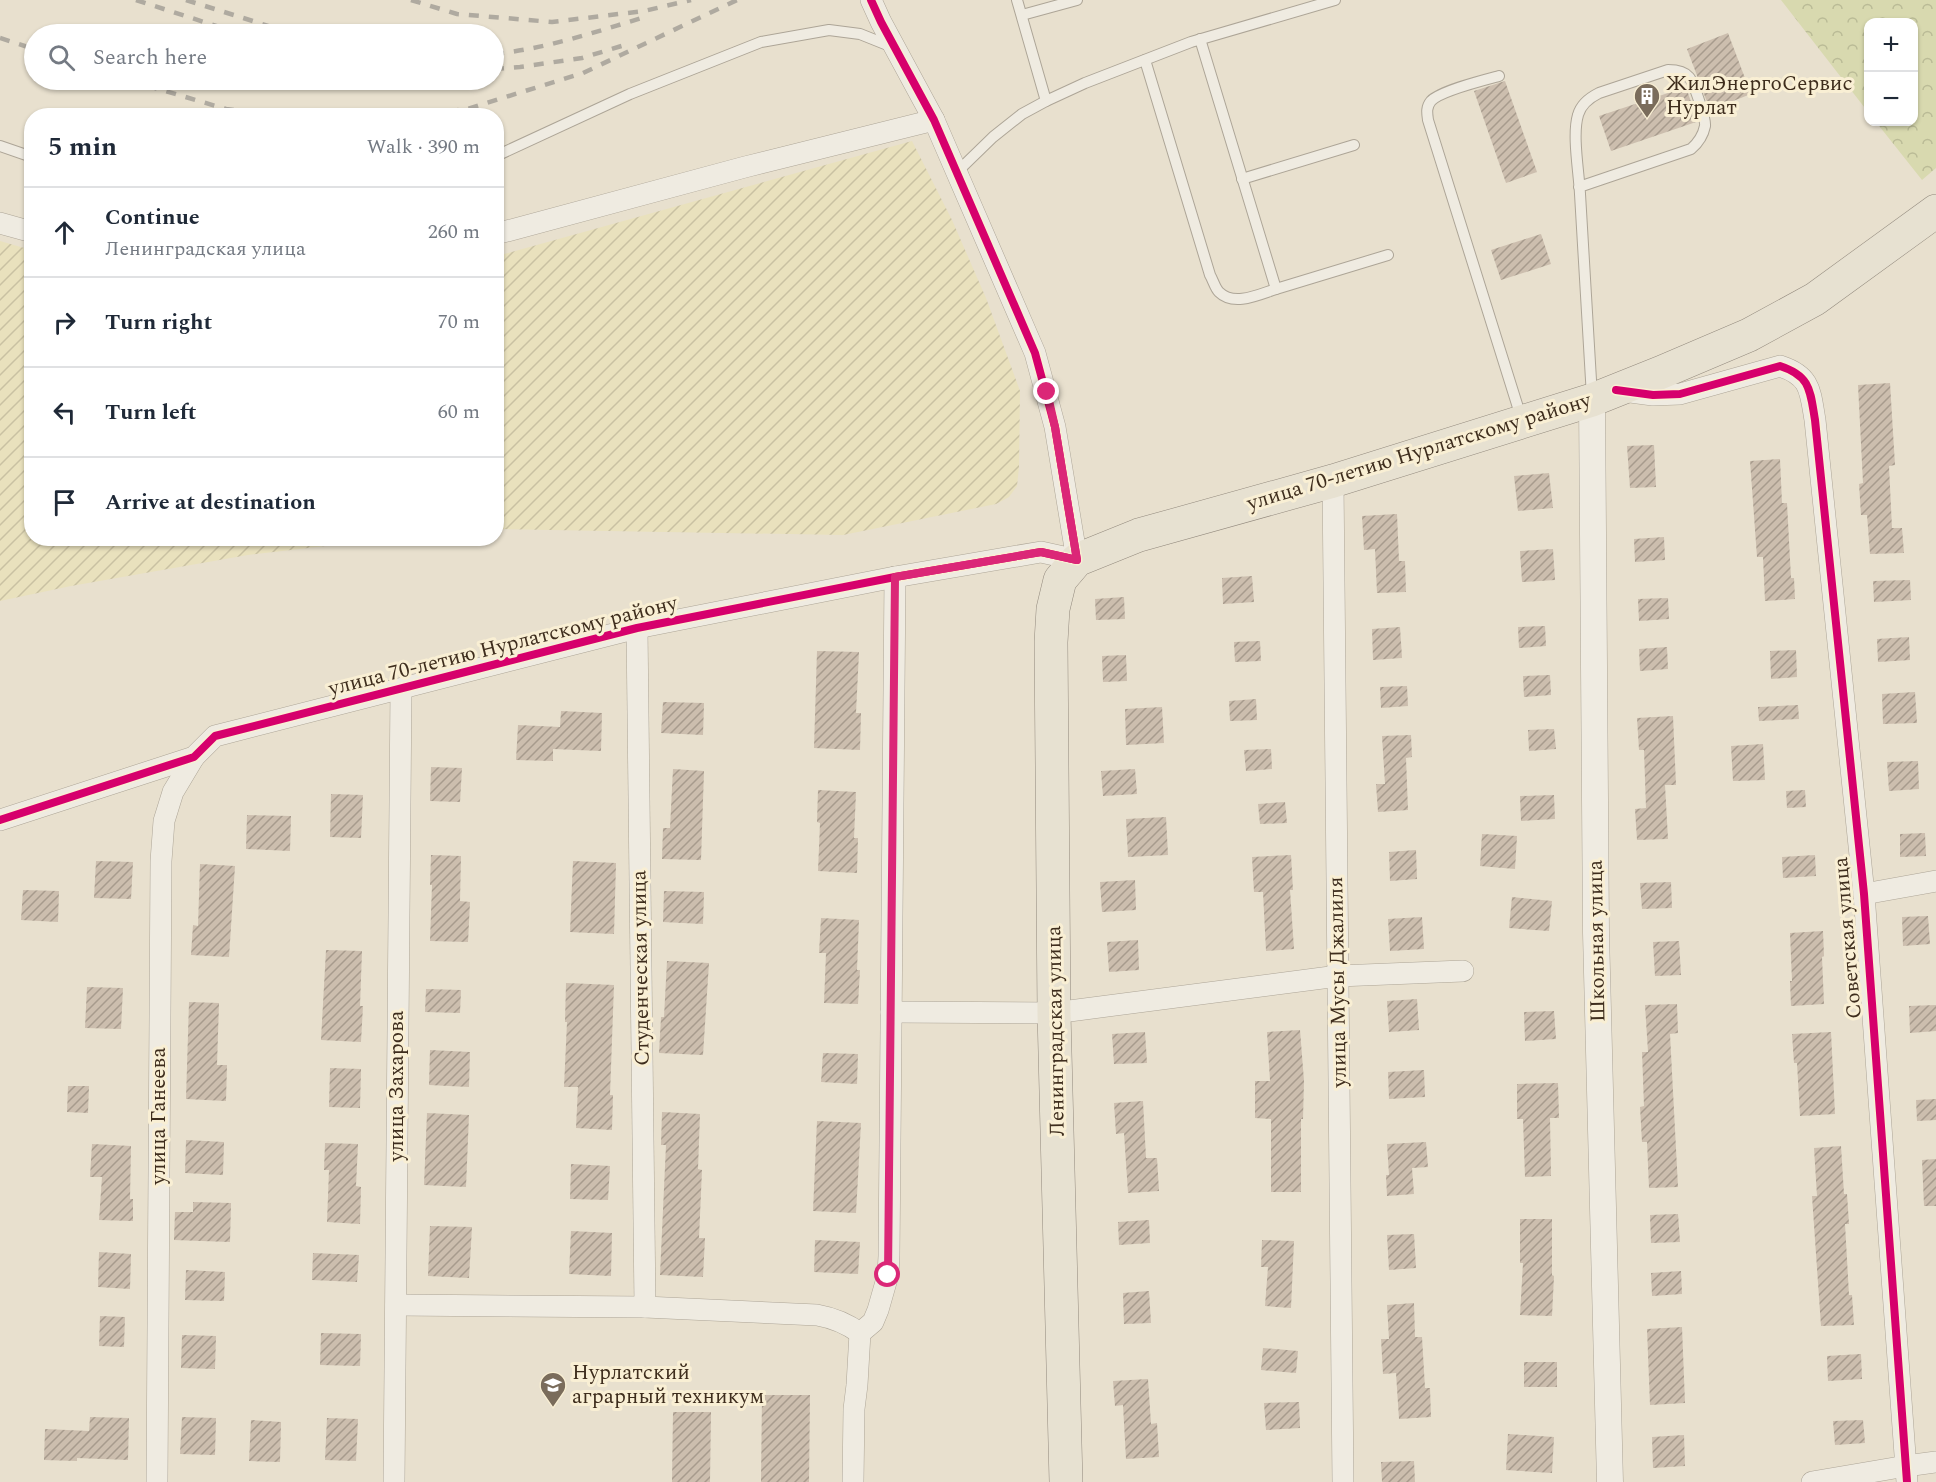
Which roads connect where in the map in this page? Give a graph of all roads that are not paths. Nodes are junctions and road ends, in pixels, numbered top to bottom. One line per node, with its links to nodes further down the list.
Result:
1 (872, 0): 7 (street)
2 (1017, 0): 5 (lane)
3 (1077, 0): 5 (lane)
4 (1335, 0): 6 (lane)
5 (1022, 15): 10 (lane)
6 (1200, 39): 8 (lane); 17 (lane)
7 (896, 49): 11 (street); 14 (lane)
8 (1145, 60): 10 (lane); 24 (lane)
9 (1499, 76): 26 (lane)
10 (1046, 101): 16 (lane)
11 (934, 120): 16 (street); 22 (street)
12 (1354, 145): 17 (lane)
13 (0, 146): 15 (lane)
14 (504, 152)
15 (24, 154)
16 (957, 172): 28 (street)
17 (1242, 179): 24 (lane)
18 (1579, 187): 18 (lane); 25 (lane)
19 (1936, 211): 25 (main road, улица 70-летию Нурлатскому району)
20 (0, 223): 21 (street)
21 (24, 230)
22 (504, 232)
23 (1388, 255): 24 (lane)
24 (1276, 289)
25 (1604, 395): 26 (main road, улица 70-летию Нурлатскому району); 35 (street, Советская улица); 50 (street, Школьная улица)
26 (1523, 421): 27 (main road, улица 70-летию Нурлатскому району)
27 (1333, 481): 28 (main road, улица 70-летию Нурлатскому району); 37 (street, улица Мусы Джалиля)
28 (1068, 570): 29 (street, улица 70-летию Нурлатскому району); 39 (main road, Ленинградская улица)
29 (895, 577): 30 (street, улица 70-летию Нурлатскому району); 38 (street)
30 (637, 628): 31 (street, улица 70-летию Нурлатскому району); 41 (street, Студенческая улица)
31 (401, 689): 32 (street, улица 70-летию Нурлатскому району); 40 (street, улица Захарова)
32 (194, 757): 33 (street, улица 70-летию Нурлатскому району); 45 (street, улица Ганеева)
33 (0, 820)
34 (1936, 881): 35 (street)
35 (1864, 894): 44 (street, Советская улица)
36 (1463, 970): 37 (street)
37 (1338, 976): 39 (street); 49 (street, улица Мусы Джалиля)
38 (891, 1012): 39 (street); 42 (street)
39 (1054, 1013): 48 (main road, Ленинградская улица)
40 (396, 1305): 41 (street); 46 (street, улица Захарова)
41 (645, 1307): 42 (street)
42 (860, 1333): 47 (street)
43 (1936, 1462): 44 (street)
44 (1906, 1474): 51 (street)
45 (157, 1482)
46 (394, 1482)
47 (853, 1482)
48 (1066, 1482)
49 (1343, 1482)
50 (1610, 1482)
51 (1812, 1482)

